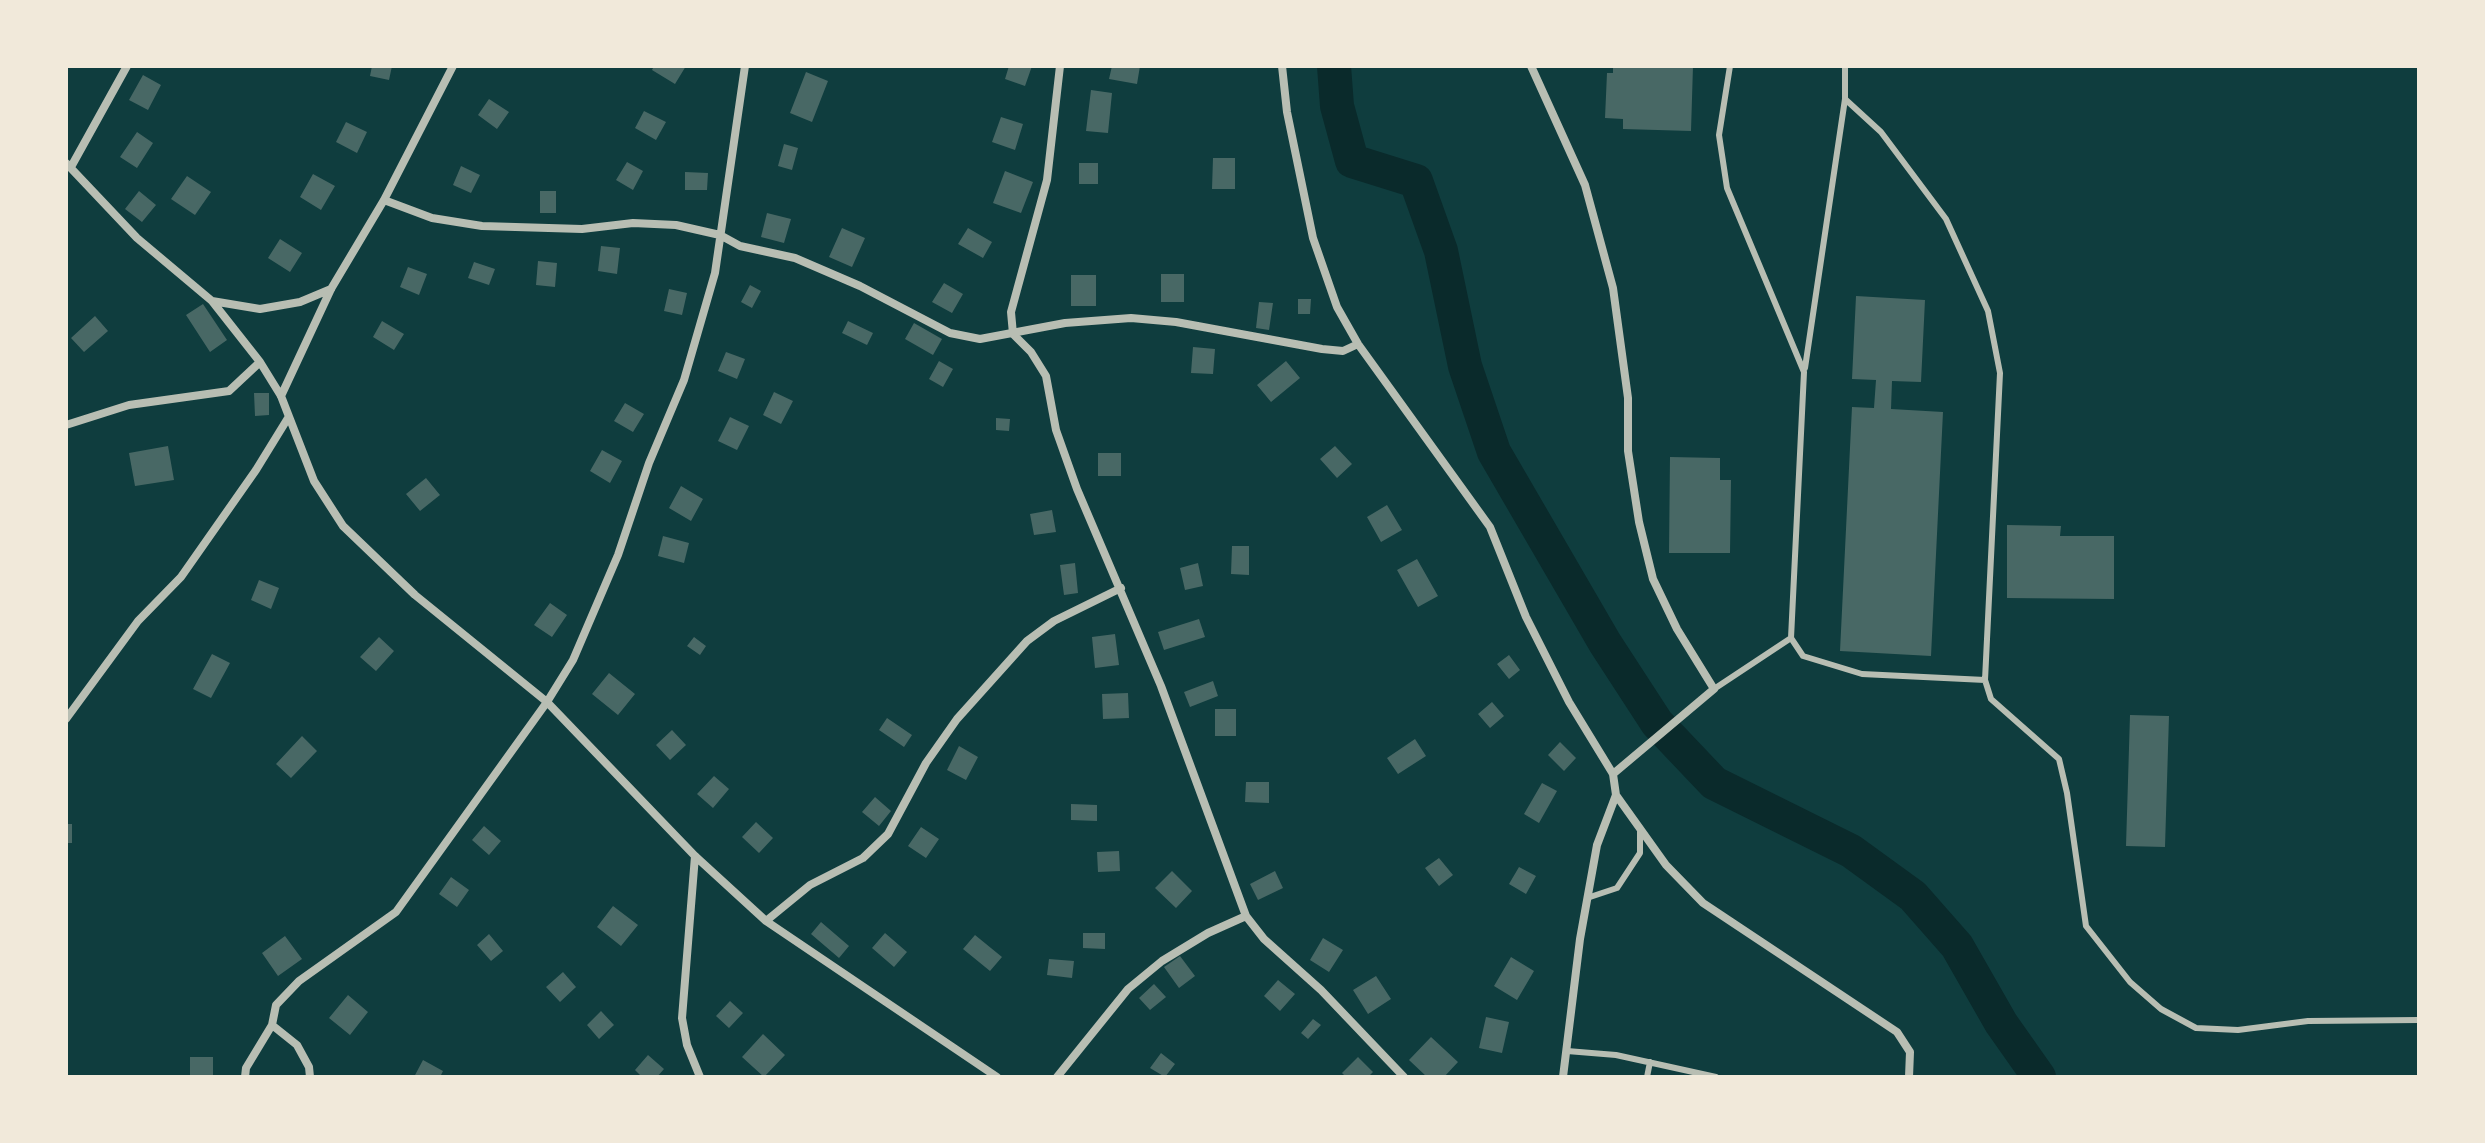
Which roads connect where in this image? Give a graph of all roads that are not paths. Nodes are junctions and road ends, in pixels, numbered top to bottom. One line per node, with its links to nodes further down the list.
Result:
1 (127, 66): 10 (street)
2 (453, 66): 11 (street)
3 (745, 66): 12 (street)
4 (1060, 66): 15 (street)
5 (1282, 66): 16 (street)
6 (1531, 66): 25 (street)
7 (1730, 66): 18 (lane)
8 (1845, 66): 9 (lane)
9 (1845, 99): 18 (lane); 24 (lane)
10 (68, 165): 14 (street)
11 (384, 200): 12 (street); 13 (street)
12 (720, 235): 15 (street); 26 (street)
13 (331, 289): 14 (street); 19 (street)
14 (212, 301): 17 (street)
15 (1013, 334): 16 (street); 22 (street)
16 (1358, 344): 28 (street)
17 (260, 362): 19 (street); 21 (street)
18 (1804, 372): 23 (lane)
19 (281, 396): 20 (street)
20 (288, 418): 26 (street); 27 (street)
21 (66, 425)
22 (1121, 588): 33 (street); 34 (street)
23 (1791, 638): 24 (lane); 25 (lane)
24 (1985, 680): 35 (lane)
25 (1714, 689): 28 (street)
26 (547, 702): 31 (street); 36 (street)
27 (66, 719)
28 (1613, 774): 29 (street)
29 (1616, 795): 30 (street); 32 (street)
30 (1640, 832): 32 (lane); 48 (street)
31 (695, 856): 34 (street); 41 (street)
32 (1587, 898): 37 (street)
33 (1246, 916): 43 (street); 44 (street)
34 (766, 921): 42 (street)
35 (2419, 1020)
36 (272, 1025): 39 (street); 40 (street)
37 (1567, 1051): 38 (lane); 45 (street)
38 (1650, 1062): 46 (lane); 47 (lane)
39 (245, 1077)
40 (310, 1077)
41 (700, 1077)
42 (997, 1077)
43 (1057, 1077)
44 (1404, 1077)
45 (1563, 1077)
46 (1647, 1077)
47 (1716, 1077)
48 (1909, 1077)

